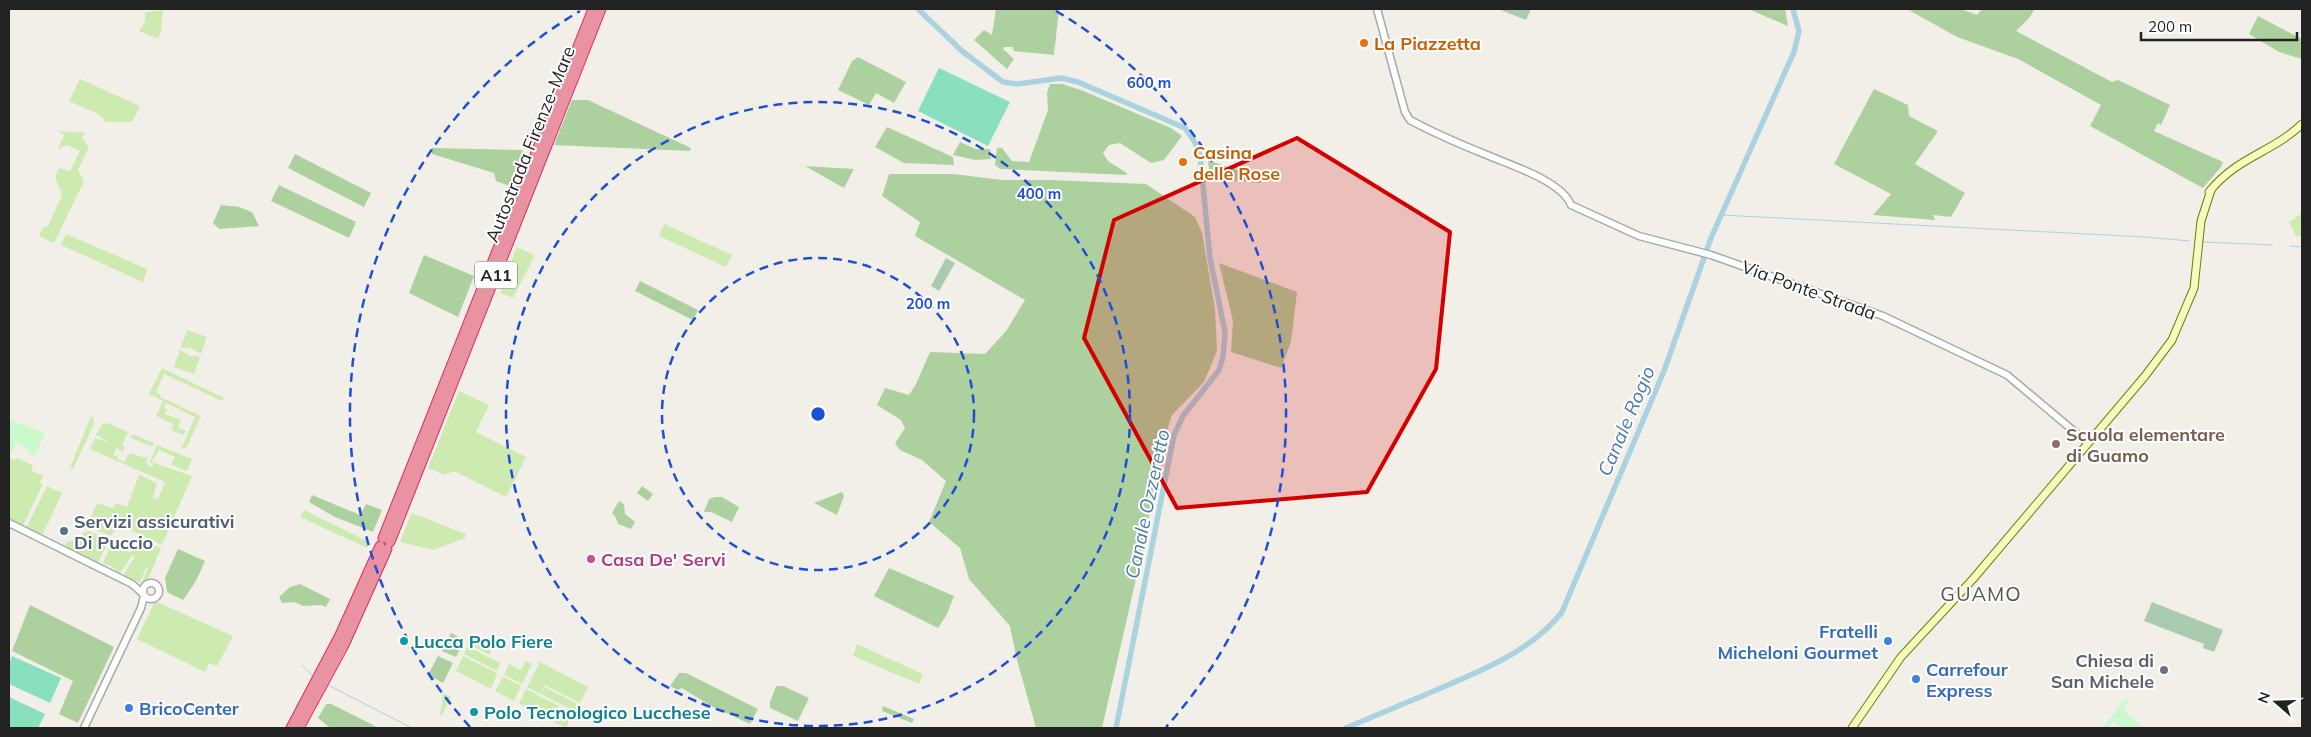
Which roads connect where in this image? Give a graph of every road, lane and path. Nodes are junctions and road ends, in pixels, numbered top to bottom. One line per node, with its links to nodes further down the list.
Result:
1 (593, 9): 7 (highway, Autostrada Firenze-Mare / A11)
2 (602, 9): 7 (highway, Autostrada Firenze-Mare / A11)
3 (1378, 9): 5 (street, Via Ponte Strada)
4 (2302, 124): 5 (main road)
5 (2088, 442): 15 (main road)
6 (9, 523): 8 (street)
7 (385, 544): 13 (highway, Autostrada Firenze-Mare / A11); 14 (highway, Autostrada Firenze-Mare / A11)
8 (132, 584): 9 (street); 10 (street); 11 (street)
9 (145, 585): 10 (street); 10 (street)
10 (145, 596): 11 (street)
11 (140, 610): 12 (street)
12 (84, 728)
13 (291, 728)
14 (300, 728)
15 (1852, 728)

